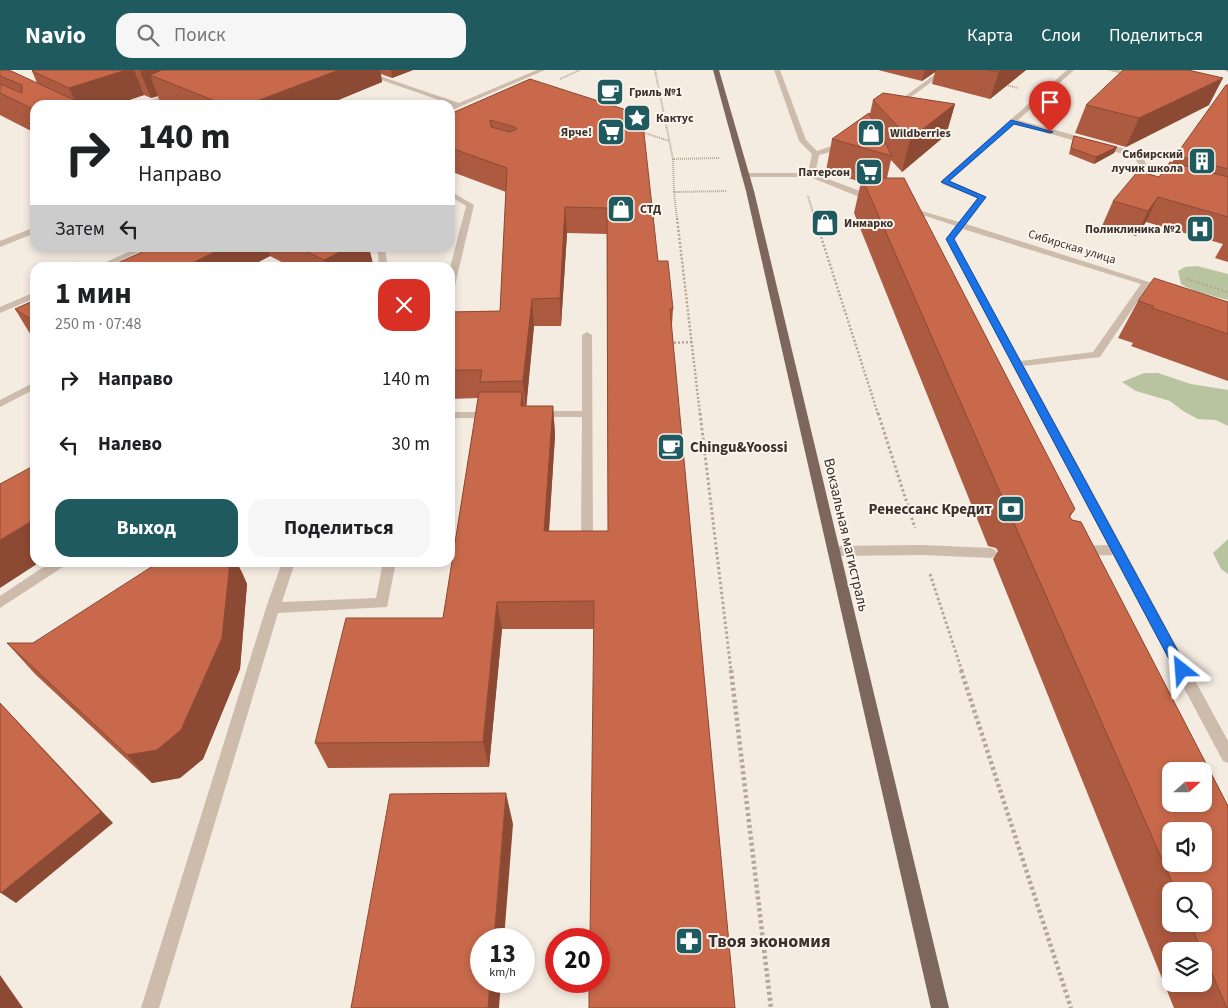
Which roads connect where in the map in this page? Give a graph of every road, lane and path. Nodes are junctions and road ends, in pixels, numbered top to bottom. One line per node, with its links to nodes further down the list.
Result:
1 (356, 70): 12 (street)
2 (542, 70): 14 (street)
3 (656, 70): 20 (path)
4 (716, 70): 23 (main road, Вокзальная магистраль)
5 (777, 70): 21 (street)
6 (945, 70): 16 (street)
7 (1071, 70): 17 (street)
8 (1110, 70): 9 (street)
9 (1146, 78)
10 (184, 89): 11 (street)
11 (154, 100)
12 (445, 100)
13 (455, 103): 14 (street)
14 (460, 105): 15 (street)
15 (455, 107)
16 (890, 109)
17 (1013, 122): 25 (street); 31 (street)
18 (642, 132): 20 (path)
19 (851, 137): 21 (street)
20 (670, 140): 22 (path)
21 (816, 154): 24 (street)
22 (673, 159)
23 (746, 175): 24 (street); 26 (main road, Вокзальная магистраль)
24 (811, 175): 29 (street)
25 (1158, 181)
26 (750, 191): 42 (path); 54 (main road, Вокзальная магистраль)
27 (806, 191): 52 (path)
28 (455, 196): 36 (street)
29 (870, 198)
30 (908, 210): 31 (street, Сибирская улица)
31 (959, 226): 37 (street, Сибирская улица); 44 (street)
32 (30, 232): 33 (street)
33 (0, 244)
34 (134, 252): 35 (street)
35 (112, 262)
36 (455, 265)
37 (1146, 283): 38 (street, Сибирская улица); 44 (street)
38 (1173, 292)
39 (30, 297): 40 (street)
40 (0, 310)
41 (587, 335): 49 (street)
42 (692, 342): 43 (path); 64 (path)
43 (663, 343)
44 (1017, 364): 53 (street)
45 (30, 388): 46 (street)
46 (0, 404)
47 (499, 414): 50 (street)
48 (528, 414): 49 (street)
49 (587, 414): 51 (street)
50 (455, 415)
51 (587, 543)
52 (922, 550): 54 (street); 56 (street); 66 (path)
53 (1117, 550): 55 (street); 62 (street)
54 (833, 551): 65 (main road, Вокзальная магистраль)
55 (1064, 552)
56 (991, 553)
57 (54, 567): 60 (street)
58 (287, 567): 61 (street)
59 (389, 567): 61 (street)
60 (0, 603)
61 (273, 608): 63 (street)
62 (1228, 756)
63 (150, 1008)
64 (771, 1008)
65 (940, 1008)
66 (1071, 1008)

